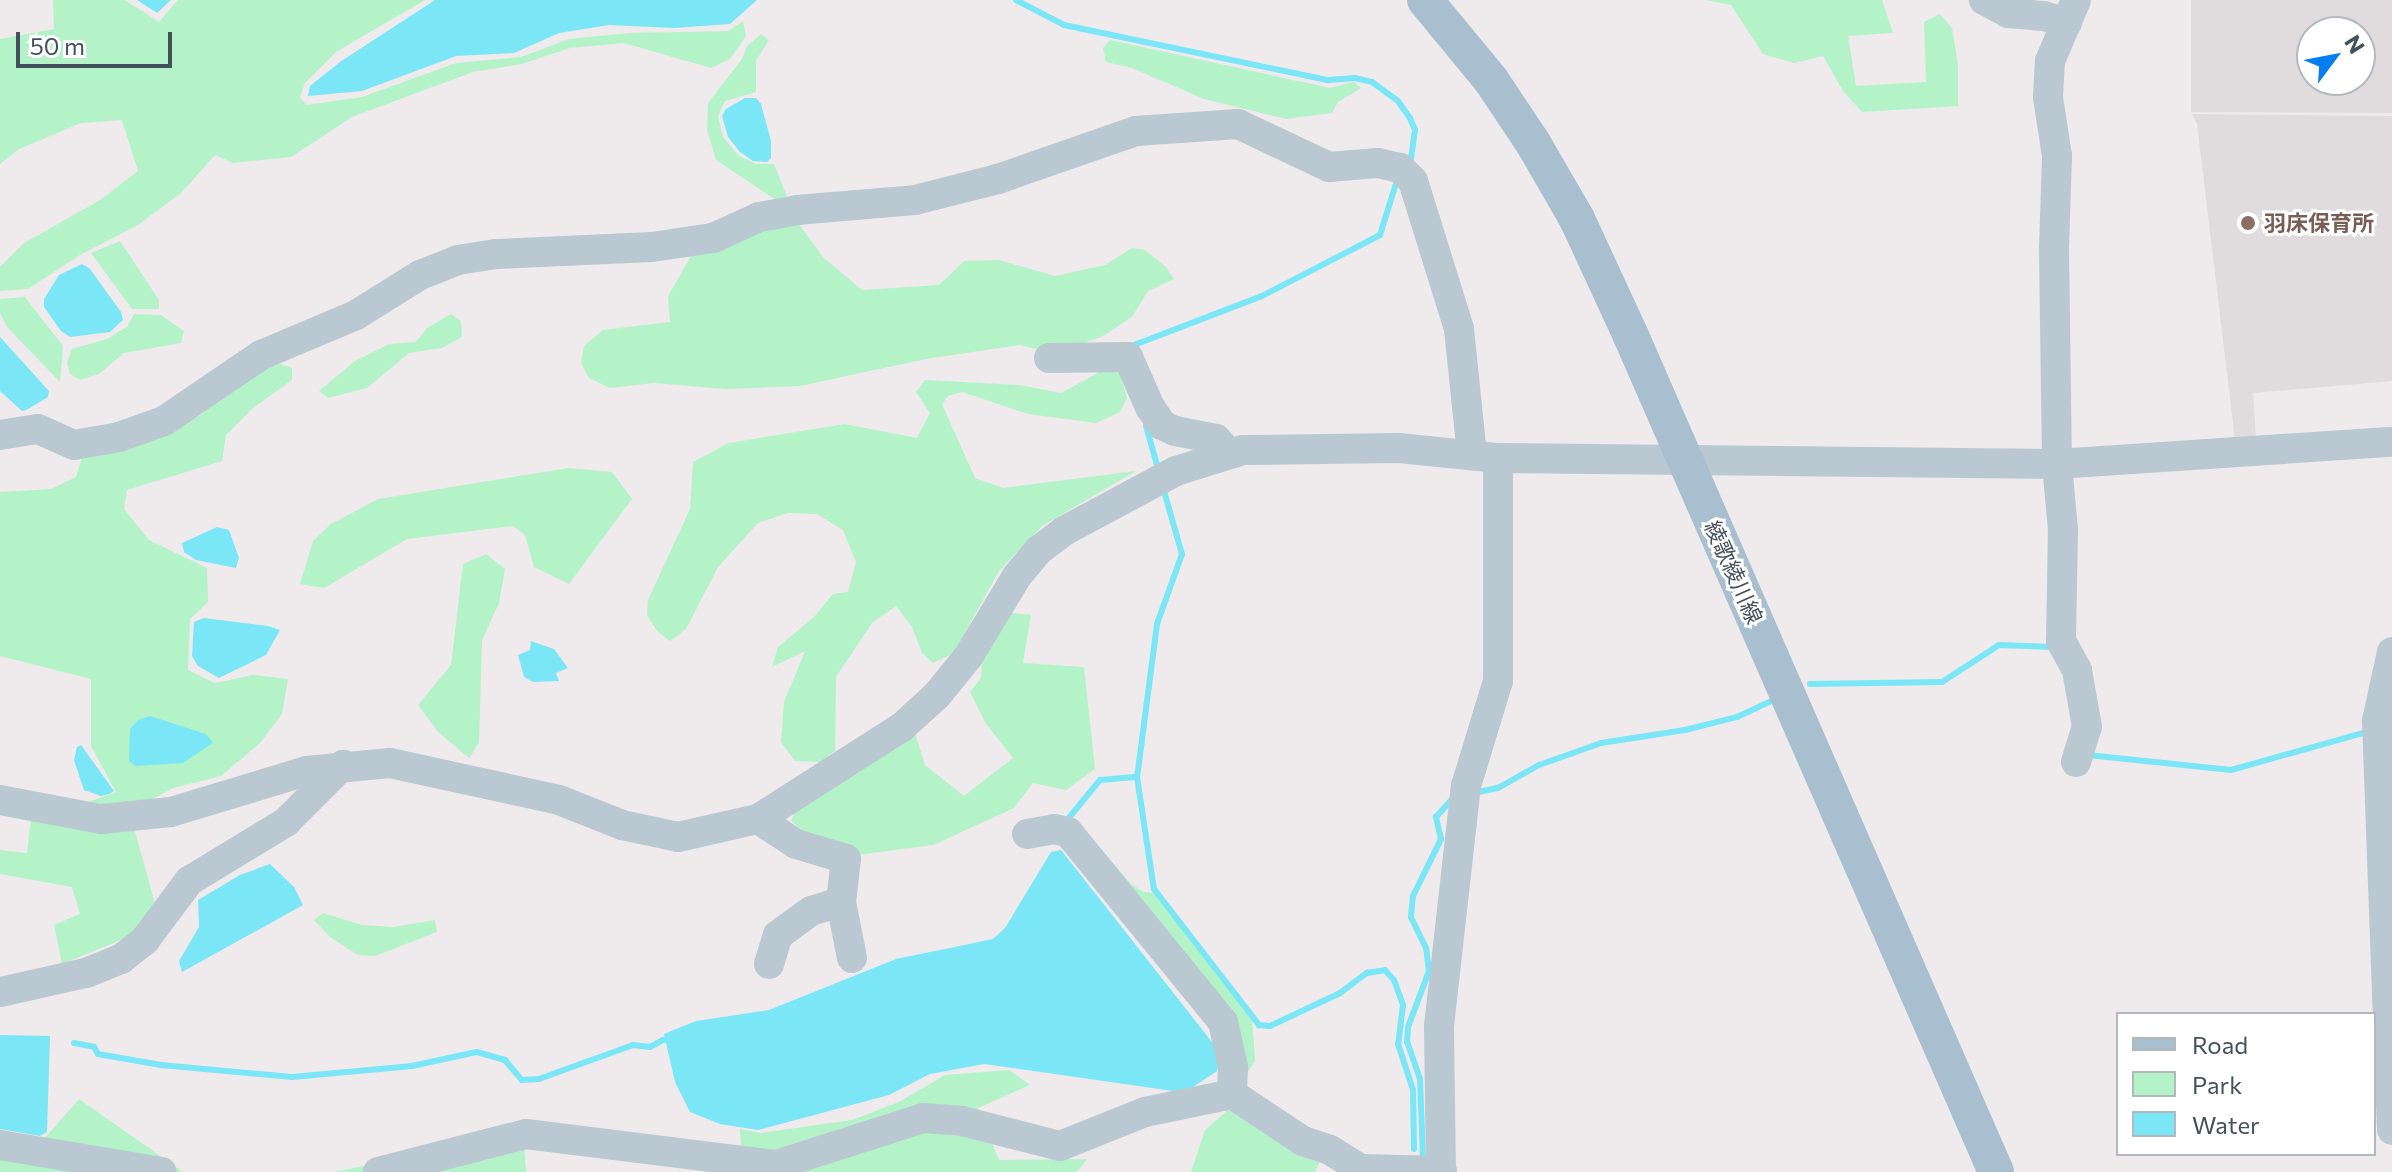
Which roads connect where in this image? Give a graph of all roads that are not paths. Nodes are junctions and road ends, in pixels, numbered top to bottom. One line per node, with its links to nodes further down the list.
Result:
1 (1425, 0): 9 (main road, 綾歌綾川線)
2 (1984, 0): 3 (street)
3 (2072, 12): 10 (street)
4 (1049, 358): 7 (street)
5 (0, 435): 8 (street)
6 (2392, 442): 10 (street)
7 (1229, 453): 8 (street); 15 (street)
8 (1485, 456): 9 (street); 24 (street)
9 (1686, 461): 10 (street); 27 (main road, 綾歌綾川線)
10 (2057, 464): 12 (street)
11 (2392, 652): 22 (street)
12 (2078, 754)
13 (343, 765): 14 (street); 15 (street); 20 (street)
14 (0, 800)
15 (758, 819): 17 (street)
16 (1027, 834): 21 (street)
17 (841, 902): 18 (street); 19 (street)
18 (852, 958)
19 (769, 964)
20 (0, 992)
21 (1232, 1094): 24 (street); 26 (street)
22 (2392, 1130)
23 (0, 1145): 25 (street)
24 (1432, 1171)
25 (162, 1172)
26 (378, 1172)
27 (1996, 1172)

